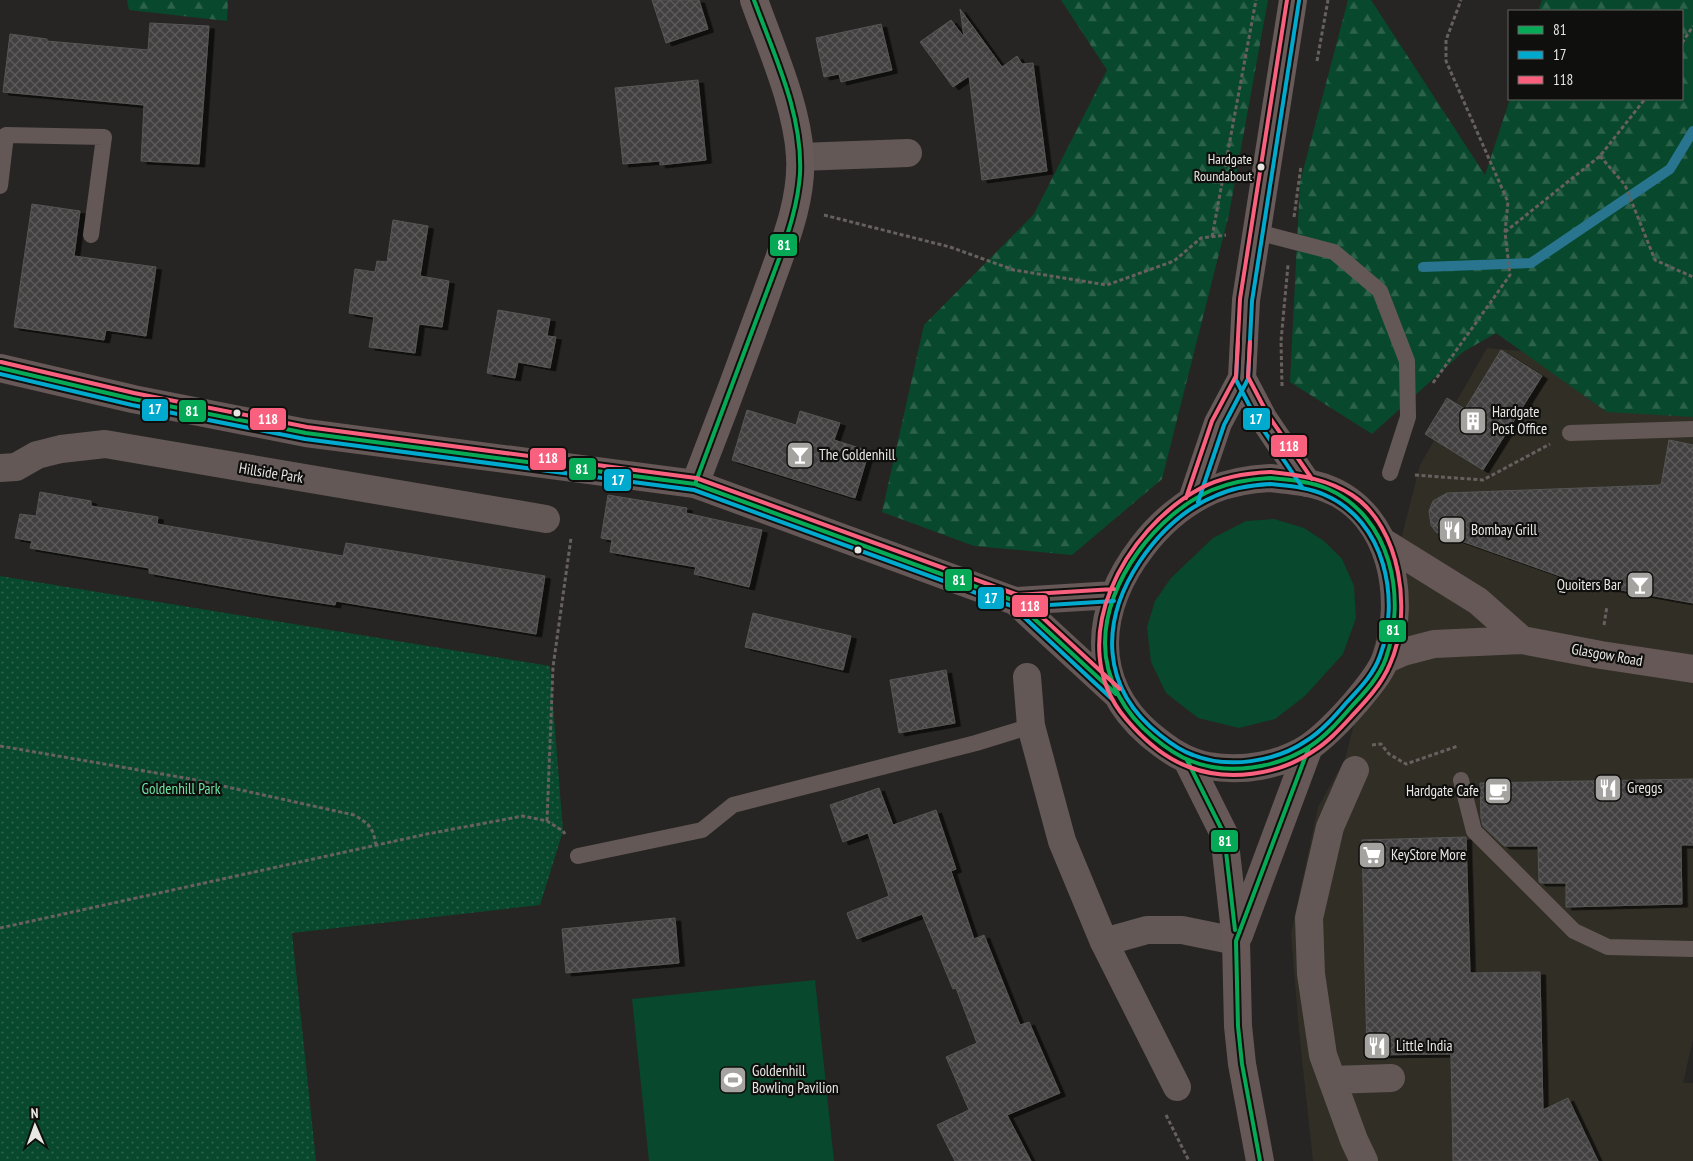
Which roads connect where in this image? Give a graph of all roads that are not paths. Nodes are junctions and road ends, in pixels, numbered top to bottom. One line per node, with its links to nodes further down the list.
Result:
1 (754, 0): 4 (street)
2 (1293, 0): 6 (street)
3 (908, 153): 4 (street)
4 (800, 157): 15 (street)
5 (0, 186): 7 (lane)
6 (1256, 232): 9 (street); 13 (lane)
7 (90, 235)
8 (0, 368): 15 (main road)
9 (1242, 378): 14 (street); 16 (street)
10 (1693, 429): 11 (lane)
11 (1570, 433)
12 (0, 468): 17 (street, Hillside Park)
13 (1390, 473)
14 (1307, 483): 16 (main road); 18 (main road)
15 (695, 484): 20 (main road)
16 (1192, 500): 19 (main road)
17 (546, 519)
18 (1383, 542): 21 (main road); 22 (main road)
19 (1114, 595): 20 (main road); 25 (main road)
20 (1016, 601): 25 (main road)
21 (1522, 640): 22 (main road, Glasgow Road); 23 (main road, Glasgow Road)
22 (1385, 660): 27 (main road)
23 (1693, 669)
24 (1027, 676): 26 (street)
25 (1116, 694): 28 (main road)
26 (1030, 726): 31 (lane); 33 (street)
27 (1309, 747): 28 (main road); 32 (main road)
28 (1187, 760): 32 (main road)
29 (1355, 770): 36 (street)
30 (1461, 780): 34 (lane)
31 (578, 856)
32 (1236, 941): 33 (street); 38 (main road)
33 (1104, 942): 37 (street)
34 (1693, 949)
35 (1391, 1078): 36 (street)
36 (1332, 1080): 39 (street)
37 (1177, 1087)
38 (1260, 1161)
39 (1364, 1161)

